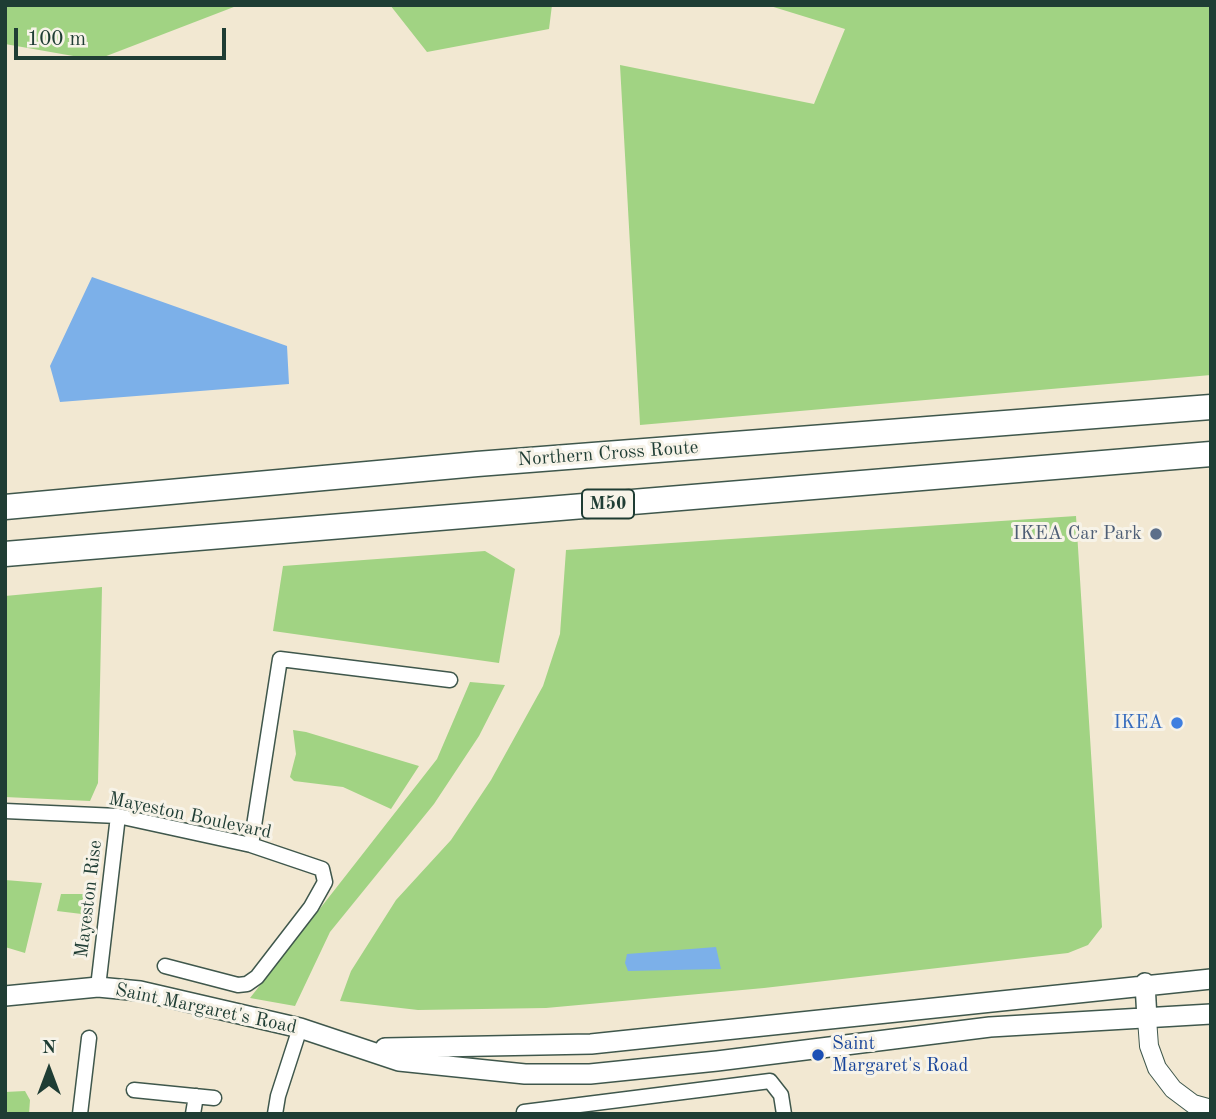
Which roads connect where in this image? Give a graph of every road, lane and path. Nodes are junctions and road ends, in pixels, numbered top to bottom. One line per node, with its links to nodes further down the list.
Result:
1 (1205, 407): 3 (highway, Northern Cross Route)
2 (1211, 454): 4 (highway, M50)
3 (5, 507)
4 (5, 554)
5 (450, 680): 8 (street)
6 (5, 811): 7 (street, Mayeston Boulevard)
7 (118, 816): 8 (street, Mayeston Boulevard); 12 (street, Mayeston Rise)
8 (251, 845): 9 (street, Mayeston Boulevard)
9 (165, 966)
10 (1211, 979): 11 (main road, Saint Margaret's Road)
11 (1145, 983): 15 (main road); 18 (main road, Saint Margaret's Road)
12 (98, 987): 13 (main road, Saint Margaret's Road); 16 (main road, Saint Margaret's Road)
13 (5, 996)
14 (1211, 1014): 15 (main road, Saint Margaret's Road)
15 (1147, 1019): 20 (main road, Saint Margaret's Road); 24 (street)
16 (300, 1028): 19 (main road, Saint Margaret's Road); 28 (street)
17 (89, 1038): 26 (street)
18 (577, 1044): 19 (main road, Saint Margaret's Road); 20 (main road)
19 (363, 1047): 20 (main road, Saint Margaret's Road)
20 (579, 1074)
21 (134, 1090): 22 (street)
22 (195, 1096): 23 (street); 27 (street)
23 (214, 1098)
24 (1211, 1109)
25 (524, 1112): 29 (street)
26 (80, 1114)
27 (193, 1114)
28 (275, 1114)
29 (784, 1114)

